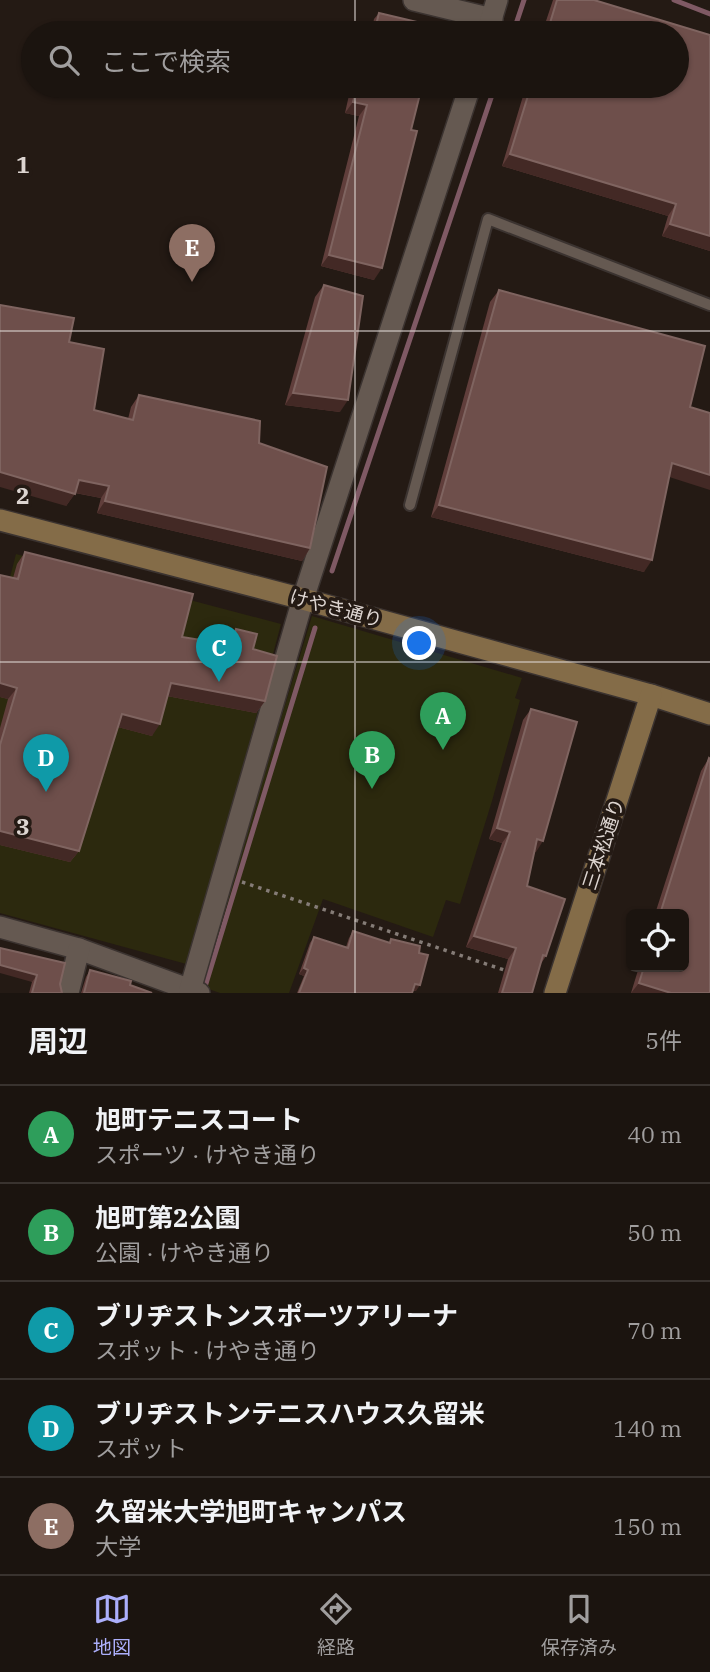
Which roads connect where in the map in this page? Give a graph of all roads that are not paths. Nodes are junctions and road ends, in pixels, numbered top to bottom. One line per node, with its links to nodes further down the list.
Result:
1 (414, 0): 2 (street)
2 (492, 18)
3 (466, 98): 7 (street)
4 (710, 305): 5 (lane)
5 (410, 505)
6 (0, 520): 7 (street, けやき通り)
7 (303, 599): 8 (street, けやき通り); 12 (street)
8 (651, 695): 9 (street, けやき通り); 14 (street, 三本松通り)
9 (707, 710)
10 (0, 927): 11 (street)
11 (79, 949): 12 (street); 13 (street)
12 (194, 991)
13 (68, 993)
14 (555, 993)

